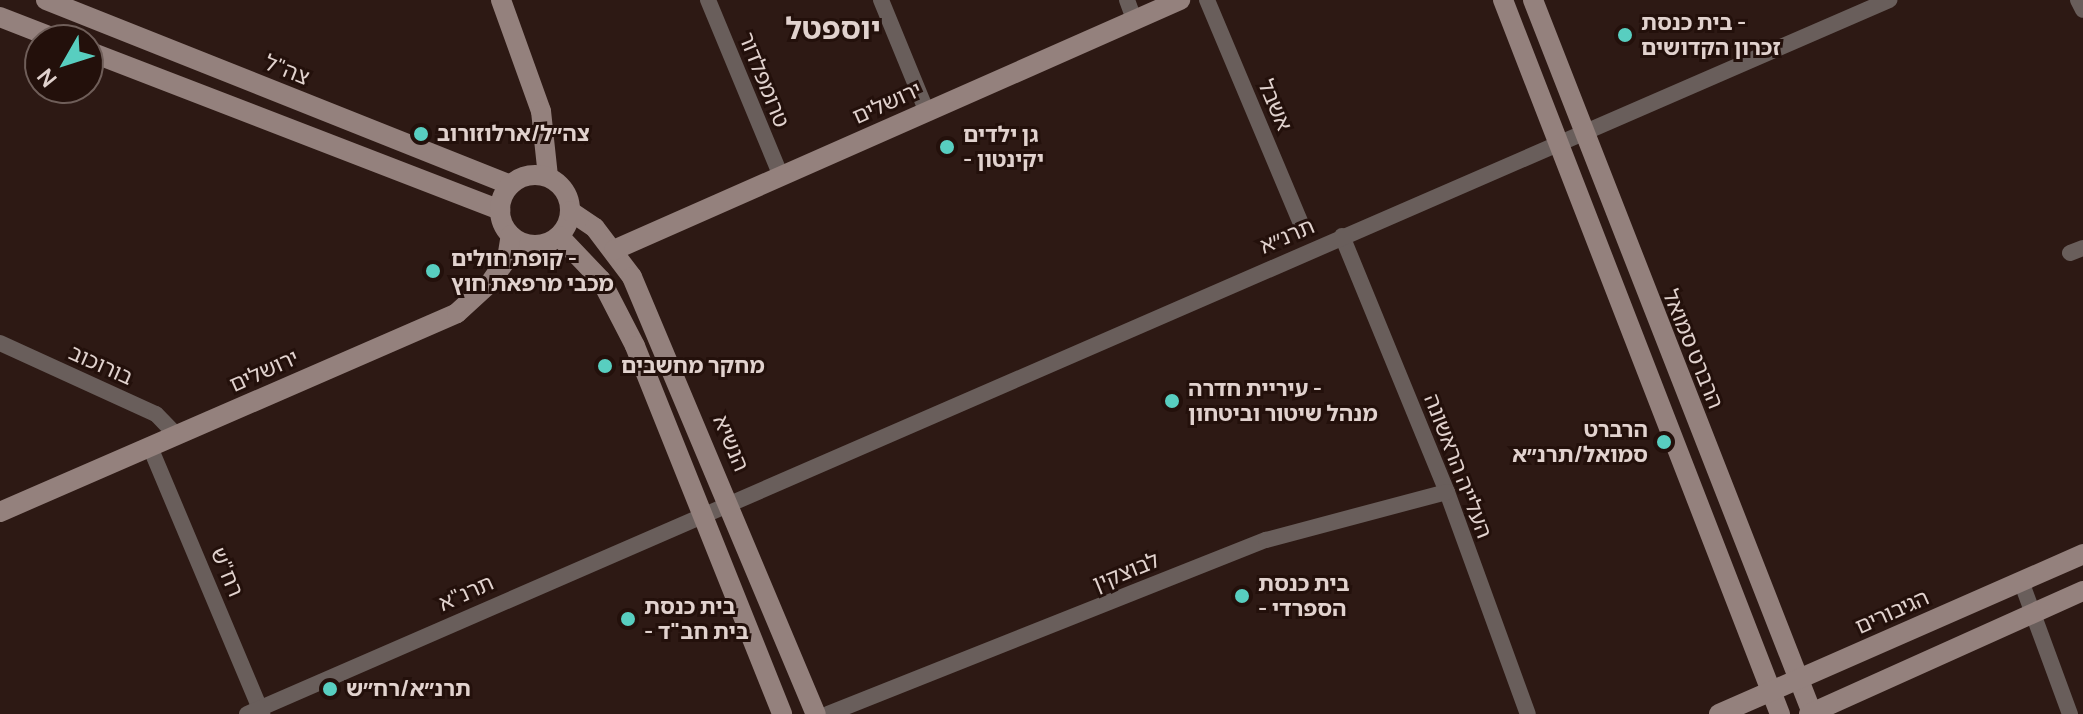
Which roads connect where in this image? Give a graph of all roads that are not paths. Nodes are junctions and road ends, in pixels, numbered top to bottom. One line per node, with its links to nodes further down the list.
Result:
1 (46, 0): 21 (street, צה"ל)
2 (501, 0): 20 (street)
3 (708, 0): 19 (street, טרומפלדור)
4 (881, 0): 16 (street)
5 (1180, 0): 11 (street, ירושלים)
6 (1207, 0): 24 (street, אשבל)
7 (1503, 0): 18 (street)
8 (1533, 0): 17 (street, הרברט סמואל)
9 (1889, 0): 17 (street, תרנ״א)
10 (2078, 0): 12 (street)
11 (1131, 10): 16 (street, ירושלים)
12 (2083, 10)
13 (0, 17): 14 (street)
14 (24, 26)
15 (104, 57): 22 (street)
16 (927, 112): 19 (street, ירושלים)
17 (1581, 133): 18 (street, תרנ״א); 40 (street, הרברט סמואל)
18 (1556, 143): 27 (street, תרנ״א); 41 (street)
19 (781, 176): 28 (street, ירושלים)
20 (548, 177): 21 (street); 23 (street)
21 (510, 185): 22 (street)
22 (500, 210): 25 (street)
23 (570, 211): 26 (street); 28 (street, הנשיא)
24 (1302, 226)
25 (511, 235): 26 (street); 30 (street, ירושלים)
26 (559, 236): 35 (street)
27 (1342, 236): 32 (street, העלייה הראשונה); 33 (street, תרנ״א)
28 (614, 250): 33 (street, הנשיא)
29 (0, 343): 30 (street, בורוכוב)
30 (176, 435): 31 (street, ירושלים)
31 (150, 447): 34 (street, ירושלים); 42 (street, רח"ש)
32 (1447, 492): 45 (street, לבוצקין); 46 (street, העלייה הראשונה)
33 (729, 501): 35 (street, תרנ״א); 44 (street, הנשיא)
34 (0, 512)
35 (702, 512): 42 (street, תרנ"א); 43 (street)
36 (2083, 554): 37 (street, הגיבורים)
37 (2021, 581): 39 (street); 40 (street, הגיבורים)
38 (2083, 591): 39 (street)
39 (2033, 614): 49 (street); 50 (street)
40 (1798, 680): 41 (street, הגיבורים); 49 (street, הרברט סמואל)
41 (1771, 692): 47 (street, הגיבורים); 48 (street)
42 (256, 712)
43 (782, 714)
44 (816, 714)
45 (828, 714)
46 (1528, 714)
47 (1719, 714)
48 (1780, 714)
49 (1811, 714)
50 (2070, 714)

